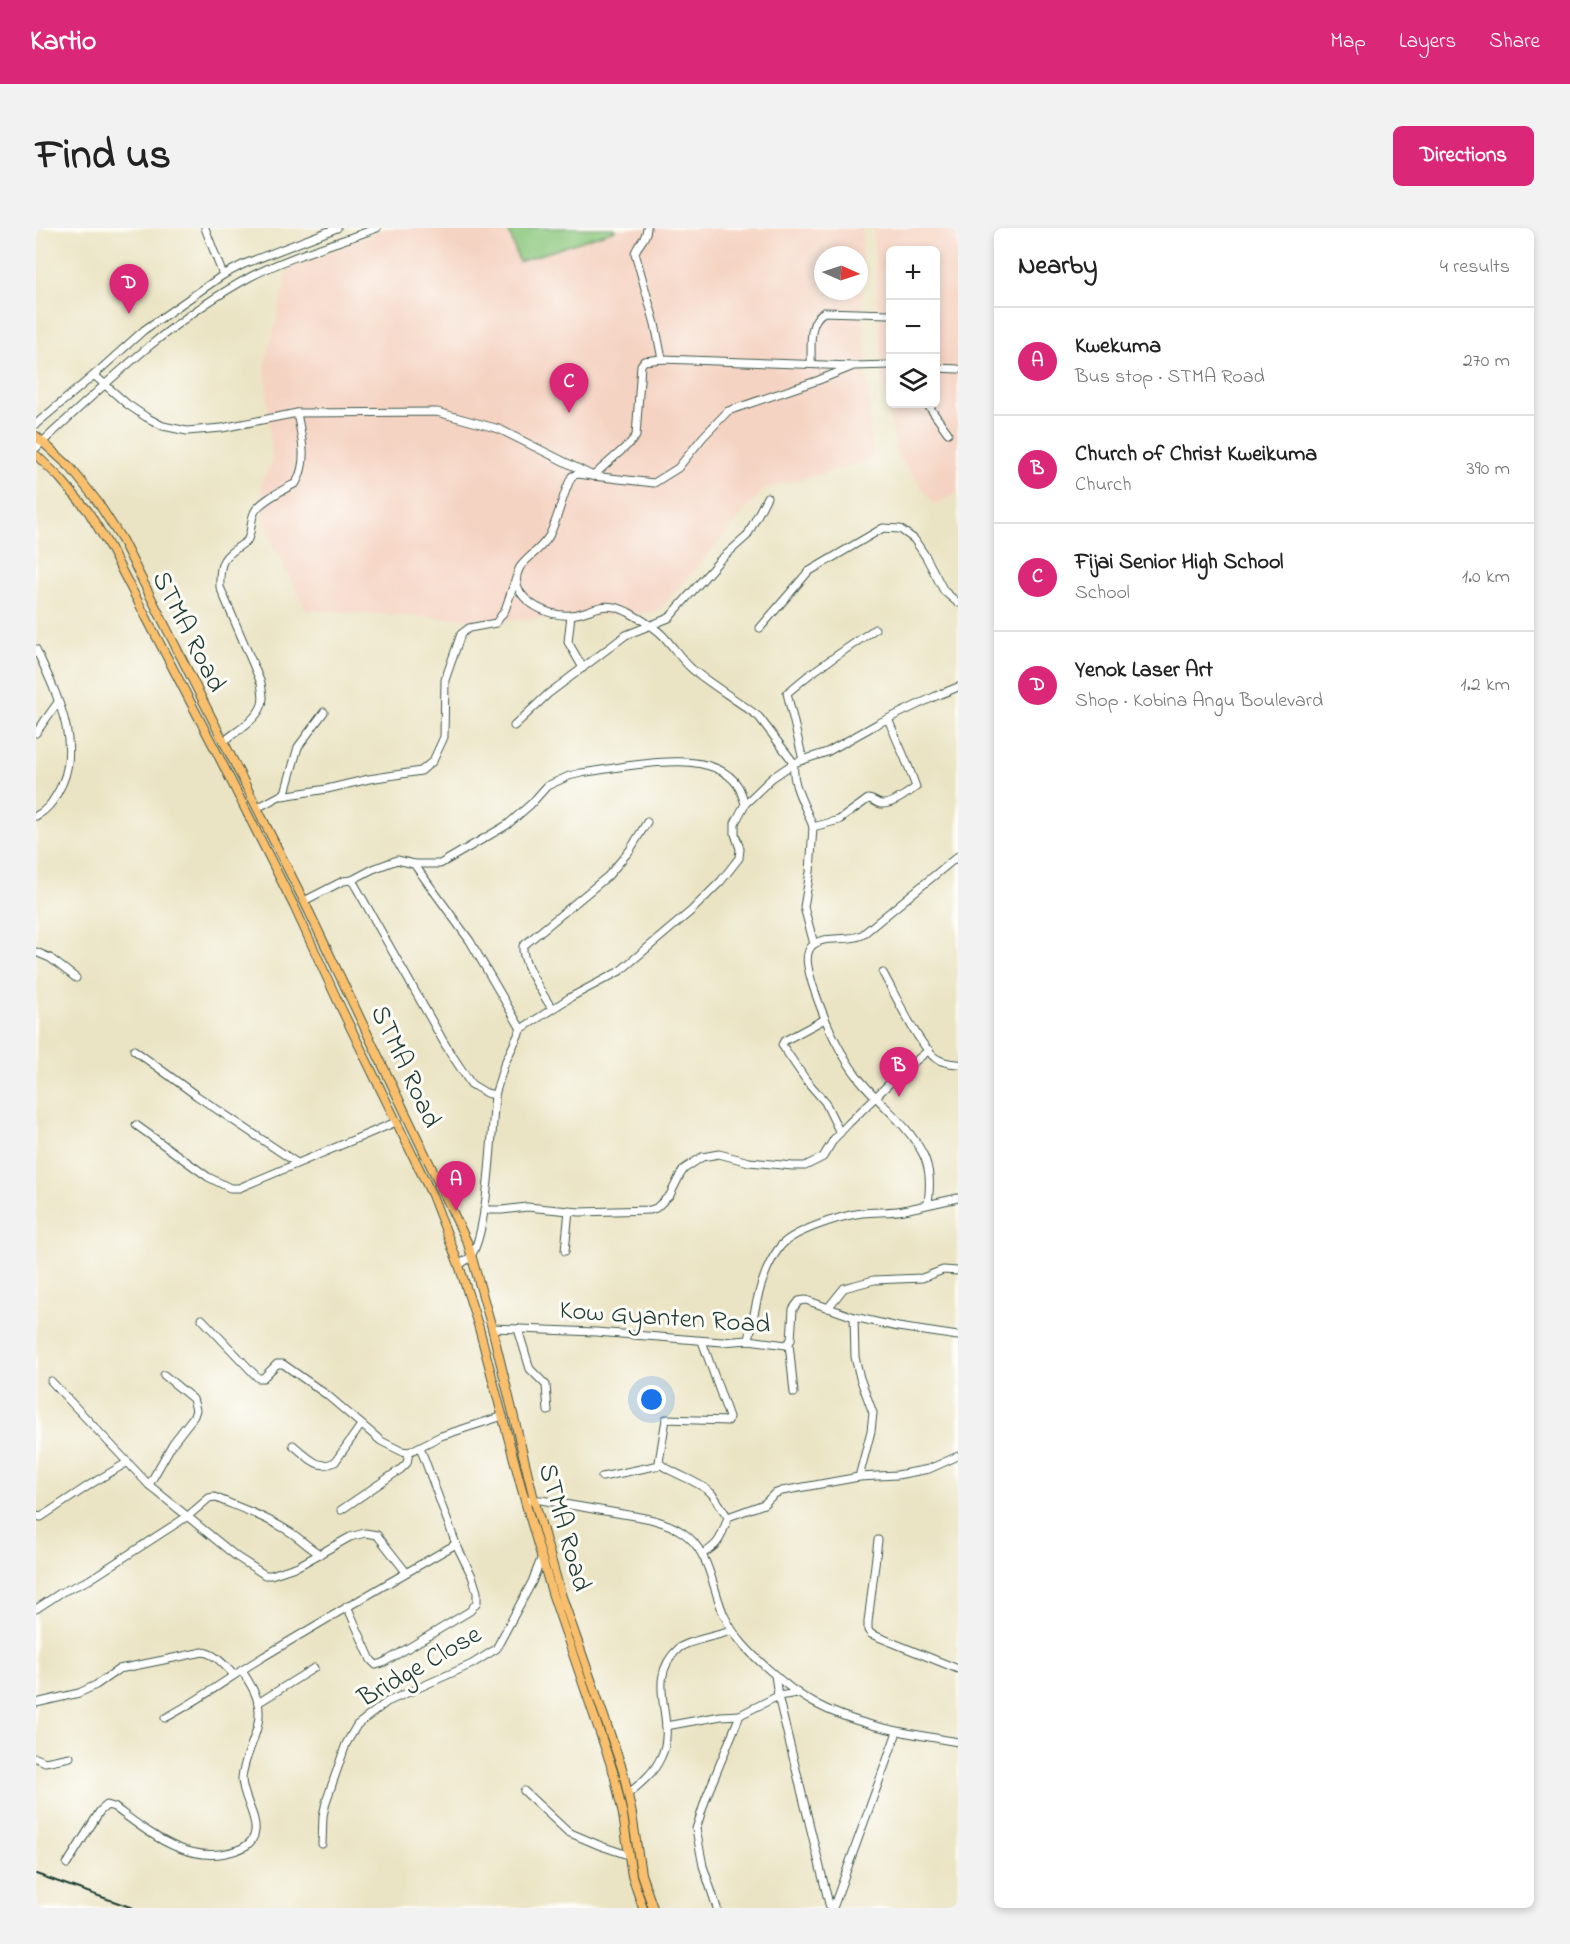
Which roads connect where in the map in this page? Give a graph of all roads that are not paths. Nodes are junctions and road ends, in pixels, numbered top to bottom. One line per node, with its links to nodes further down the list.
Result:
1 (205, 228): 5 (street)
2 (337, 228): 5 (street)
3 (377, 228): 14 (street)
4 (647, 228): 7 (street)
5 (222, 275): 13 (street)
6 (886, 314): 8 (street)
7 (662, 358): 8 (street); 21 (street)
8 (810, 364): 10 (street)
9 (886, 365): 10 (street)
10 (853, 366): 21 (street)
11 (940, 368): 12 (street)
12 (958, 369)
13 (94, 375): 14 (street); 17 (street)
14 (105, 384): 16 (street); 19 (street)
15 (930, 408): 18 (street)
16 (297, 413): 21 (street); 37 (street)
17 (36, 424)
18 (948, 433)
19 (38, 442): 37 (main road, STMA Road)
20 (36, 455): 62 (main road, STMA Road)
21 (593, 476): 23 (street)
22 (767, 497): 26 (street)
23 (519, 567): 25 (street); 40 (street)
24 (958, 603): 27 (street)
25 (571, 615): 26 (street); 30 (street)
26 (649, 626): 30 (street); 39 (street)
27 (760, 628)
28 (875, 629): 38 (street)
29 (36, 649): 32 (street)
30 (583, 668): 35 (street)
31 (958, 687): 34 (street)
32 (58, 702): 36 (street); 43 (street)
33 (324, 712): 40 (street)
34 (888, 719): 38 (street); 45 (street)
35 (514, 726)
36 (36, 733)
37 (223, 742): 42 (main road, STMA Road)
38 (803, 760): 39 (street)
39 (794, 764): 41 (street); 45 (street)
40 (282, 796): 42 (street)
41 (745, 804): 47 (street); 54 (street)
42 (257, 808): 49 (main road, STMA Road)
43 (36, 816)
44 (647, 822): 54 (street)
45 (813, 827): 50 (street)
46 (958, 856): 50 (street)
47 (414, 864): 48 (street); 56 (street)
48 (352, 880): 49 (street); 60 (street)
49 (304, 901): 71 (main road, STMA Road)
50 (814, 944): 55 (street)
51 (36, 952): 53 (street)
52 (883, 973): 58 (street)
53 (76, 978)
54 (552, 1009): 56 (street)
55 (825, 1019): 61 (street); 64 (street)
56 (521, 1029): 60 (street)
57 (134, 1050): 65 (street)
58 (929, 1050): 59 (street); 61 (street)
59 (958, 1064)
60 (495, 1095): 68 (street)
61 (876, 1097): 64 (street); 67 (street)
62 (396, 1122): 65 (street); 72 (main road, STMA Road)
63 (136, 1125): 65 (street)
64 (840, 1133): 69 (street)
65 (297, 1163)
66 (958, 1198): 67 (street)
67 (928, 1204): 80 (street)
68 (484, 1210): 69 (street); 71 (street)
69 (569, 1210): 70 (street)
70 (565, 1251)
71 (471, 1256): 72 (street); 77 (main road, STMA Road)
72 (459, 1265): 87 (main road, STMA Road)
73 (958, 1271): 74 (street)
74 (828, 1308): 75 (street, Kow Gyanten Road); 82 (street, Kow Gyanten Road)
75 (854, 1317): 79 (street, Kow Gyanten Road); 96 (street)
76 (202, 1319): 88 (street)
77 (492, 1328): 78 (street, Kow Gyanten Road); 98 (main road, STMA Road)
78 (518, 1329): 81 (street, Kow Gyanten Road); 86 (street)
79 (958, 1336)
80 (749, 1340): 81 (street, Kow Gyanten Road); 82 (street, Kow Gyanten Road)
81 (702, 1341): 94 (street)
82 (789, 1343): 85 (street)
83 (164, 1375): 97 (street)
84 (51, 1381): 93 (street)
85 (794, 1393)
86 (548, 1411)
87 (503, 1416): 90 (street); 99 (main road, STMA Road)
88 (362, 1425): 89 (street); 91 (street)
89 (293, 1445)
90 (420, 1447): 91 (street); 105 (street)
91 (408, 1452): 100 (street)
92 (958, 1456): 96 (street)
93 (128, 1462): 97 (street); 101 (street)
94 (660, 1465): 95 (street); 103 (street)
95 (602, 1477)
96 (859, 1477): 103 (street)
97 (149, 1485): 102 (street)
98 (534, 1499): 99 (street); 107 (street); 130 (main road, STMA Road)
99 (525, 1501): 108 (main road, STMA Road)
100 (341, 1510)
101 (36, 1516)
102 (188, 1516): 106 (street); 106 (street); 111 (street)
103 (728, 1517): 107 (street)
104 (878, 1540): 114 (street)
105 (456, 1544): 109 (street); 110 (street)
106 (320, 1554): 109 (street)
107 (702, 1554): 112 (street)
108 (541, 1559): 131 (street, Bridge Close); 132 (main road, STMA Road)
109 (406, 1572): 110 (street)
110 (347, 1606): 115 (street)
111 (36, 1609)
112 (731, 1631): 117 (street); 124 (street)
113 (314, 1668): 121 (street)
114 (958, 1669)
115 (242, 1670): 116 (street); 121 (street)
116 (234, 1675): 120 (street); 123 (street)
117 (775, 1675): 118 (street); 119 (street)
118 (798, 1693): 119 (street); 125 (street)
119 (778, 1696): 122 (street); 137 (street)
120 (36, 1703)
121 (258, 1703): 133 (street)
122 (740, 1715): 124 (street); 136 (street)
123 (165, 1718)
124 (666, 1726): 130 (street)
125 (897, 1732): 126 (street); 137 (street)
126 (958, 1742)
127 (70, 1757): 128 (street)
128 (36, 1758)
129 (524, 1791): 132 (street)
130 (628, 1794): 135 (main road, STMA Road)
131 (322, 1845)
132 (628, 1855): 134 (main road, STMA Road)
133 (67, 1864)
134 (644, 1908)
135 (653, 1908)
136 (717, 1908)
137 (832, 1908)

